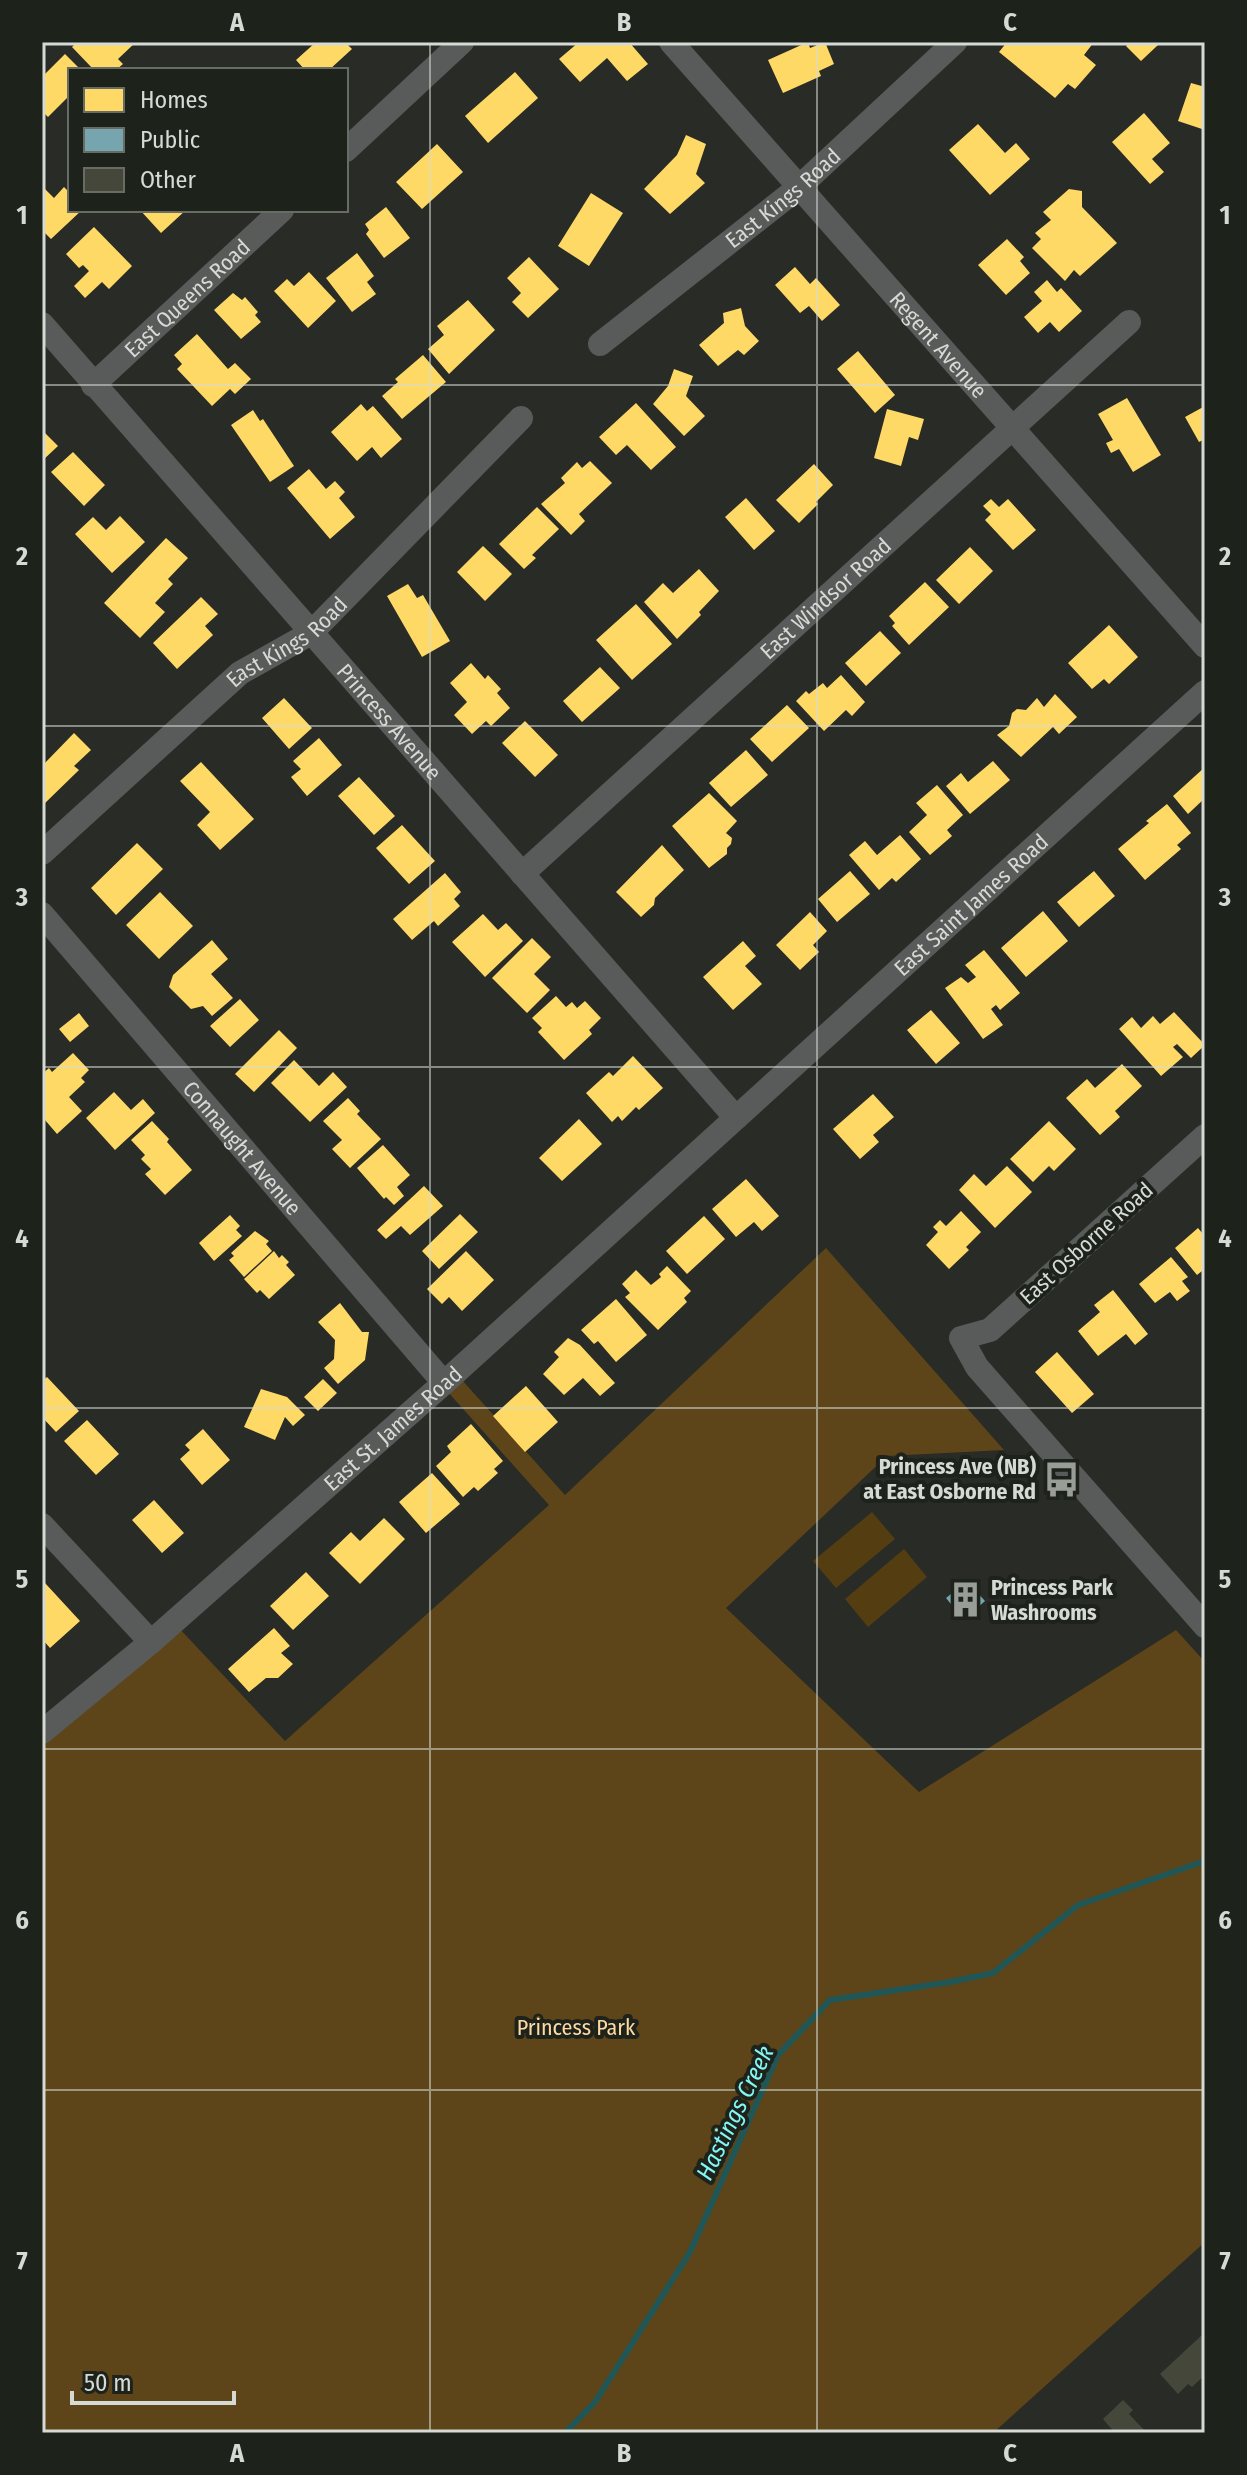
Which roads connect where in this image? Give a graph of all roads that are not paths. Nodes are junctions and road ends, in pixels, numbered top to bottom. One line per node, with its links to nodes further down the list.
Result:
1 (462, 42): 4 (street)
2 (671, 42): 5 (street, Regent Avenue)
3 (955, 42): 5 (street, East Kings Road)
4 (348, 148)
5 (798, 188): 9 (street, East Kings Road); 12 (street, Regent Avenue)
6 (280, 212): 10 (street, East Queens Road)
7 (1129, 322): 12 (street, East Windsor Road)
8 (42, 324): 10 (street, Princess Avenue)
9 (600, 344)
10 (93, 385): 13 (street, Princess Avenue)
11 (521, 418): 13 (street, East Kings Road)
12 (1011, 428): 14 (street, Regent Avenue); 17 (street, East Windsor Road)
13 (311, 633): 16 (street, East Kings Road); 17 (street, Princess Avenue)
14 (1205, 646)
15 (1205, 692): 19 (street, East Saint James Road)
16 (42, 853)
17 (522, 874): 19 (street, Princess Avenue)
18 (42, 914): 21 (street, Connaught Avenue)
19 (736, 1118): 21 (street, East St. James Road)
20 (1205, 1136): 23 (street, East Osborne Road)
21 (444, 1383): 24 (street, East St. James Road)
22 (42, 1525): 24 (street)
23 (1205, 1626)
24 (151, 1642): 25 (street, East St. James Road)
25 (42, 1732)

